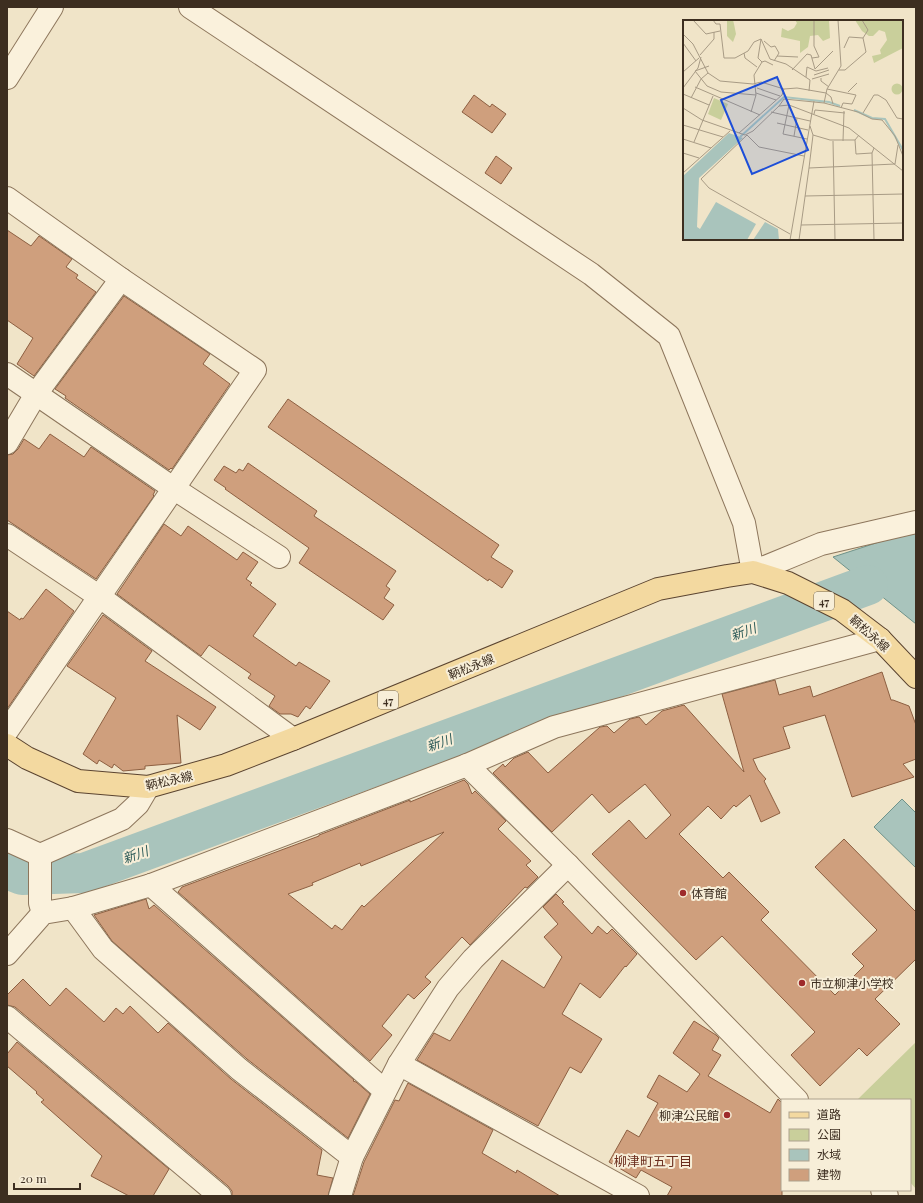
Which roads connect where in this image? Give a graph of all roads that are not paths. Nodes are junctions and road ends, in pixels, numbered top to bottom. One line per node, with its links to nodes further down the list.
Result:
1 (52, 7): 3 (street)
2 (190, 7): 13 (street)
3 (7, 78)
4 (7, 198): 5 (street)
5 (122, 279): 7 (street); 9 (street)
6 (7, 374): 7 (street)
7 (36, 394): 8 (street); 9 (street)
8 (7, 443)
9 (173, 488): 12 (street); 14 (street)
10 (916, 522): 13 (street)
11 (7, 535): 14 (street)
12 (279, 557)
13 (762, 574): 15 (main road, 鞆松永線 / 47); 18 (main road, 鞆松永線 / 47)
14 (100, 597): 17 (street); 18 (street)
15 (877, 637): 16 (main road, 鞆松永線 / 47); 20 (street)
16 (916, 677)
17 (7, 731)
18 (293, 739): 21 (main road, 鞆松永線 / 47)
19 (7, 745): 21 (main road, 鞆松永線 / 47)
20 (467, 765): 24 (street); 25 (street)
21 (148, 787): 23 (street)
22 (7, 840): 23 (street)
23 (40, 856): 26 (street)
24 (568, 865): 30 (street); 32 (street)
25 (151, 885): 27 (street); 31 (street)
26 (42, 908): 27 (street); 28 (street)
27 (73, 908): 33 (street)
28 (7, 954)
29 (7, 1017): 34 (street)
30 (398, 1064): 31 (street); 36 (street)
31 (385, 1091): 33 (street)
32 (796, 1099)
33 (352, 1157): 35 (street)
34 (220, 1196)
35 (340, 1196)
36 (638, 1196)

